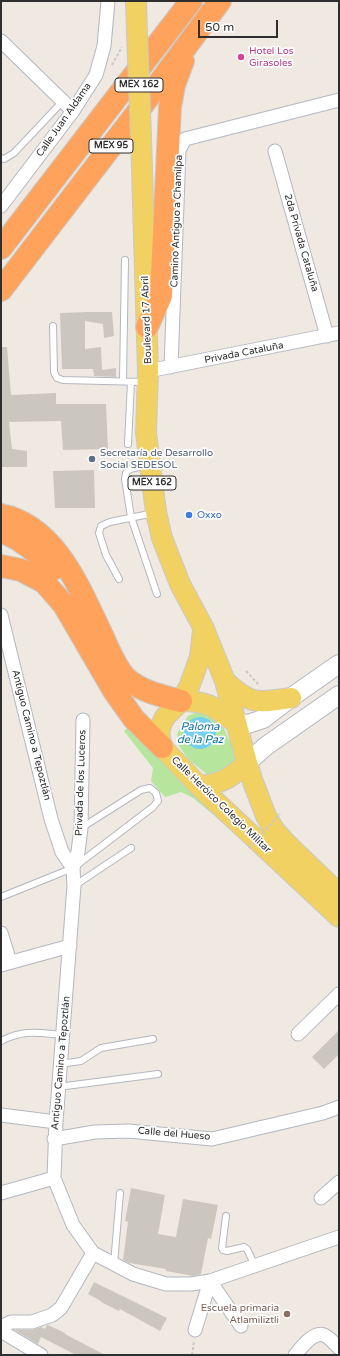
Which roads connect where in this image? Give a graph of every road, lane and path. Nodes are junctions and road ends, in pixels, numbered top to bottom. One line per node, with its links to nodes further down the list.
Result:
1 (108, 1): 11 (street, Calle Juan Aldama)
2 (136, 1): 6 (main road, Boulevard 17 Abril / MEX 162)
3 (191, 1): 15 (highway, MEX 95)
4 (220, 1): 5 (highway, MEX 95)
5 (205, 21): 17 (highway, MEX 95); 19 (highway)
6 (131, 37): 8 (path); 19 (main road, Boulevard 17 Abril / MEX 162, bridge)
7 (1, 41): 10 (street)
8 (111, 66)
9 (339, 100): 21 (street, Camino Antiguo a Chamilpa)
10 (63, 101): 11 (street); 13 (lane)
11 (73, 111): 14 (street, Calle Juan Aldama)
12 (275, 151): 20 (street, 2da Privada Cataluña)
13 (1, 158)
14 (1, 206)
15 (1, 248)
16 (125, 260): 23 (lane)
17 (1, 290)
18 (53, 326): 23 (lane)
19 (147, 327): 22 (main road, Boulevard 17 Abril / MEX 162)
20 (333, 335): 21 (street, Privada Cataluña)
21 (171, 367): 22 (street, Privada Cataluña)
22 (142, 378): 23 (lane); 24 (lane); 25 (main road, Boulevard 17 Abril / MEX 162)
23 (123, 381)
24 (128, 444)
25 (150, 464): 26 (main road, Boulevard 17 Abril / MEX 162); 28 (lane)
26 (156, 512): 28 (lane); 34 (main road, Boulevard 17 Abril / MEX 162)
27 (1, 515): 42 (highway)
28 (131, 517): 31 (lane); 32 (lane)
29 (1, 531): 35 (highway)
30 (1, 566): 35 (highway)
31 (119, 578)
32 (157, 594)
33 (1, 615): 52 (street, Antiguo Camino a Tepoztlán)
34 (204, 629): 38 (main road, Boulevard 17 Abril / MEX 162); 42 (main road)
35 (83, 638): 45 (highway)
36 (338, 666): 41 (main road)
37 (246, 671): 39 (path)
38 (225, 681): 41 (main road); 44 (main road, Boulevard 17 Abril / MEX 162)
39 (260, 686)
40 (339, 695): 46 (main road)
41 (291, 698): 44 (main road)
42 (181, 701): 44 (main road); 45 (main road)
43 (83, 720): 49 (street, Privada de los Luceros)
44 (236, 723): 46 (main road, Calle Heróico Colegio Militar)
45 (162, 747): 47 (main road, Calle Heróico Colegio Militar)
46 (247, 763): 47 (main road); 54 (main road, Calle Heróico Colegio Militar)
47 (199, 786): 56 (main road, Calle Heróico Colegio Militar)
48 (280, 814): 51 (path, bridge)
49 (81, 828): 52 (street, Privada de los Luceros); 52 (lane)
50 (131, 848): 53 (lane)
51 (249, 848)
52 (73, 868): 53 (street, Antiguo Camino a Tepoztlán); 55 (lane)
53 (74, 886): 58 (street, Antiguo Camino a Tepoztlán)
54 (339, 894)
55 (1, 897)
56 (339, 917)
57 (1, 933): 59 (street)
58 (70, 946): 59 (street); 62 (street, Antiguo Camino a Tepoztlán)
59 (5, 963)
60 (339, 994): 61 (street)
61 (298, 1034)
62 (63, 1035): 64 (lane); 65 (street, Antiguo Camino a Tepoztlán)
63 (152, 1039): 65 (lane)
64 (1, 1041)
65 (60, 1064): 67 (street, Antiguo Camino a Tepoztlán)
66 (158, 1074): 67 (lane)
67 (58, 1087): 70 (street, Antiguo Camino a Tepoztlán)
68 (339, 1107): 71 (street, Calle del Hueso)
69 (1, 1115): 70 (street)
70 (56, 1122): 71 (street, Antiguo Camino a Tepoztlán)
71 (54, 1139): 72 (street, Antiguo Camino a Tepoztlán)
72 (54, 1178): 75 (street); 79 (street, Antiguo Camino a Tepoztlán)
73 (339, 1182): 76 (street)
74 (120, 1193): 80 (lane)
75 (1, 1194)
76 (321, 1198)
77 (226, 1216): 81 (lane)
78 (339, 1237): 81 (street, Antiguo Camino a Tepoztlán)
79 (93, 1252): 80 (street, Antiguo Camino a Tepoztlán); 84 (street)
80 (114, 1264): 82 (street, Antiguo Camino a Tepoztlán)
81 (255, 1266): 82 (street, Antiguo Camino a Tepoztlán)
82 (210, 1281): 83 (street); 85 (street)
83 (241, 1326)
84 (1, 1327)
85 (195, 1330)
86 (1, 1331): 88 (street)
87 (339, 1348): 89 (street)
88 (41, 1355)
89 (295, 1355)

